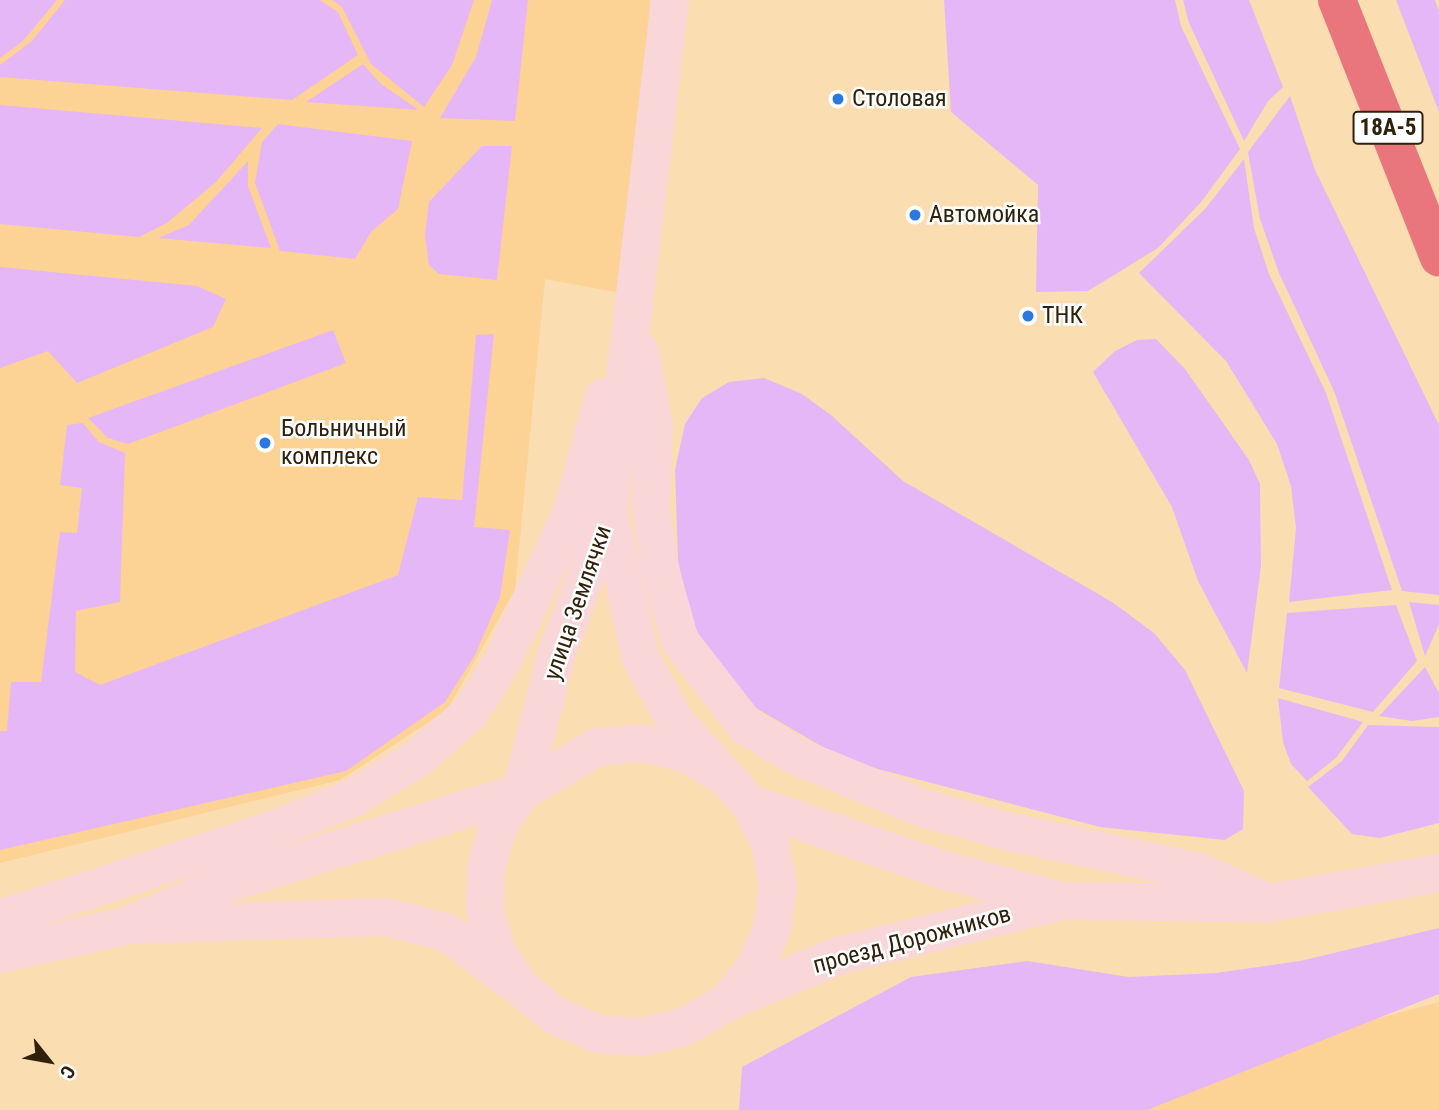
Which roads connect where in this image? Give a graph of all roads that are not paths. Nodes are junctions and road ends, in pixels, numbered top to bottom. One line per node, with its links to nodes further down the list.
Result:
1 (670, 0): 4 (main road, улица Землячки)
2 (1337, 0): 3 (highway, 18А-5)
3 (1439, 257)
4 (633, 316): 5 (main road, улица Землячки); 10 (main road); 11 (main road)
5 (609, 513): 6 (main road, проезд Дорожников); 7 (main road, улица Землячки)
6 (738, 790): 7 (main road); 9 (main road, проезд Дорожников); 15 (main road)
7 (521, 792): 12 (main road); 14 (main road)
8 (1439, 873): 10 (main road, проезд Дорожников)
9 (1063, 901): 10 (main road, проезд Дорожников); 15 (main road, проезд Дорожников)
10 (1269, 903)
11 (0, 919)
12 (130, 925): 13 (main road); 14 (main road)
13 (0, 954)
14 (521, 988): 15 (main road)
15 (726, 1003)

